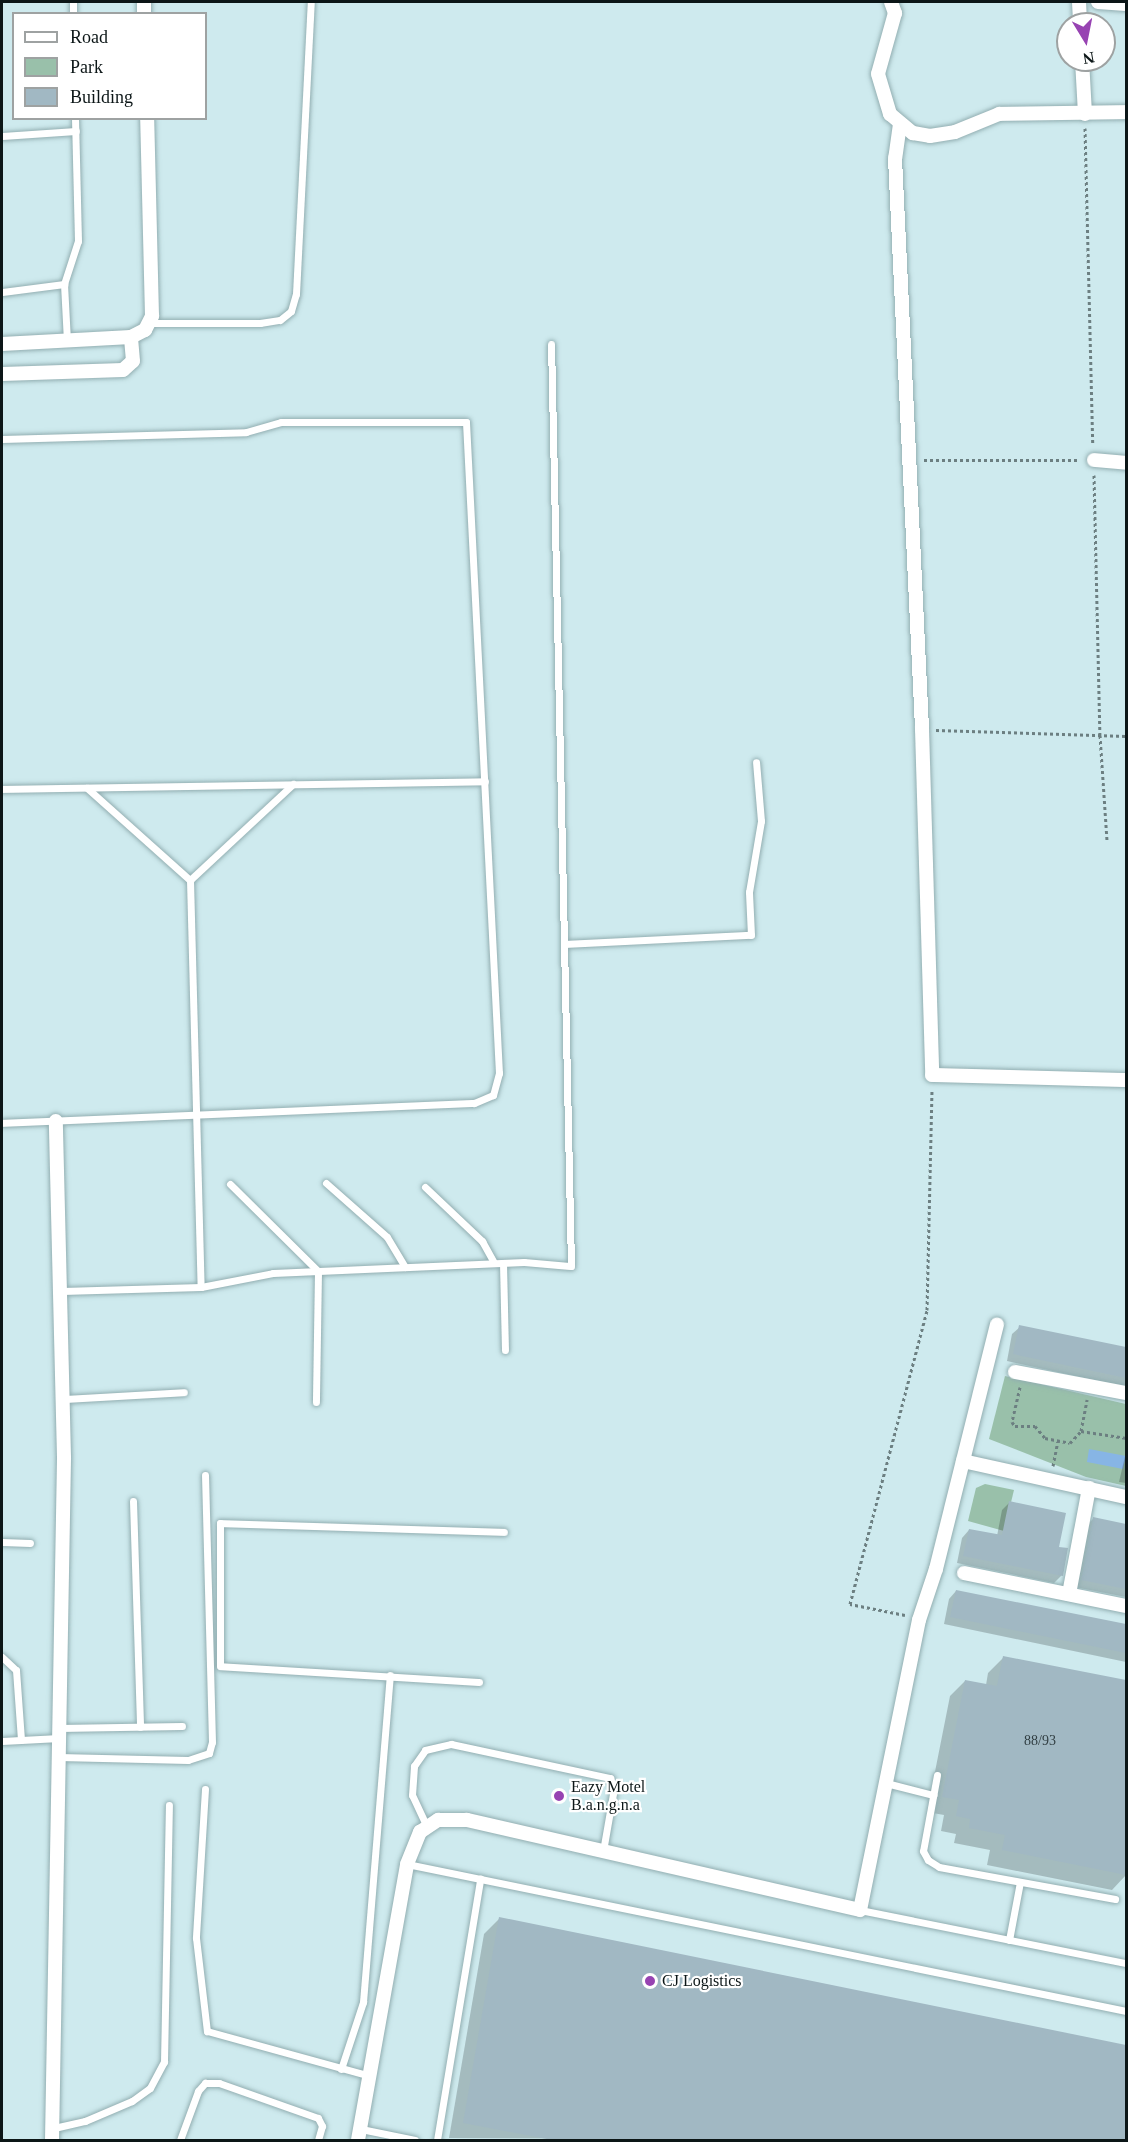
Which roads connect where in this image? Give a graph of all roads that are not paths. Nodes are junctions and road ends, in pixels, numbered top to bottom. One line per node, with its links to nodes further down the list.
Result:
1 (312, 2): 15 (lane)
2 (891, 2): 10 (street)
3 (1098, 2): 4 (street)
4 (1126, 4)
5 (1083, 72): 7 (street)
6 (1126, 112): 7 (street)
7 (1085, 114): 10 (street)
8 (75, 120): 11 (lane)
9 (147, 120): 15 (street)
10 (900, 124): 31 (street)
11 (76, 131): 12 (lane); 13 (lane)
12 (2, 136)
13 (64, 285): 14 (lane); 17 (lane)
14 (2, 292)
15 (148, 323): 16 (street)
16 (131, 337): 17 (street); 20 (street)
17 (67, 342): 18 (street)
18 (2, 344)
19 (551, 344): 30 (lane)
20 (2, 374)
21 (2, 439): 25 (lane)
22 (1094, 460): 23 (street)
23 (1126, 463)
24 (756, 762): 30 (lane)
25 (485, 781): 26 (lane); 32 (lane)
26 (293, 784): 27 (lane); 29 (lane)
27 (87, 788): 28 (lane); 29 (lane)
28 (2, 789)
29 (190, 880): 32 (lane)
30 (564, 944): 39 (lane)
31 (1126, 1080)
32 (197, 1116): 33 (lane); 42 (lane)
33 (56, 1121): 34 (lane); 43 (street)
34 (2, 1123)
35 (326, 1183): 40 (lane)
36 (230, 1184): 41 (lane)
37 (425, 1187): 38 (lane)
38 (494, 1263): 39 (lane); 40 (lane)
39 (503, 1263): 45 (lane)
40 (405, 1267): 41 (lane)
41 (318, 1271): 42 (lane); 50 (lane)
42 (201, 1287): 43 (lane)
43 (62, 1291): 49 (street)
44 (997, 1325): 51 (street)
45 (505, 1350)
46 (1019, 1373): 48 (street)
47 (184, 1392): 49 (lane)
48 (1126, 1393)
49 (64, 1400): 67 (street)
50 (316, 1402)
51 (963, 1461): 53 (street); 72 (street)
52 (205, 1476): 70 (lane)
53 (1089, 1488): 54 (street); 60 (street)
54 (1126, 1497)
55 (133, 1501): 66 (lane)
56 (504, 1532): 63 (lane)
57 (2, 1542): 58 (lane)
58 (30, 1543)
59 (964, 1573): 60 (street)
60 (1069, 1594): 61 (street)
61 (1126, 1606)
62 (2, 1657): 68 (lane)
63 (390, 1675): 64 (lane); 86 (lane)
64 (479, 1682)
65 (182, 1726): 66 (lane)
66 (140, 1727): 67 (lane)
67 (59, 1733): 68 (lane); 70 (street)
68 (21, 1740): 69 (lane)
69 (2, 1741)
70 (59, 1756): 88 (street)
71 (937, 1774): 74 (lane)
72 (886, 1783): 74 (lane); 82 (street)
73 (205, 1788): 86 (lane)
74 (933, 1795): 80 (lane)
75 (169, 1805): 88 (lane)
76 (427, 1827): 77 (street); 77 (lane); 78 (street)
77 (603, 1851): 82 (street)
78 (407, 1864): 79 (lane); 87 (street)
79 (480, 1879): 85 (lane); 93 (lane)
80 (1020, 1882): 81 (lane); 83 (lane)
81 (1115, 1899)
82 (860, 1910): 83 (lane)
83 (1009, 1940): 84 (lane)
84 (1126, 1962)
85 (1126, 2011)
86 (341, 2069): 87 (lane)
87 (372, 2077): 89 (street)
88 (53, 2134)
89 (360, 2134): 92 (lane)
90 (180, 2140): 91 (lane)
91 (318, 2140)
92 (415, 2140)
93 (437, 2140)

